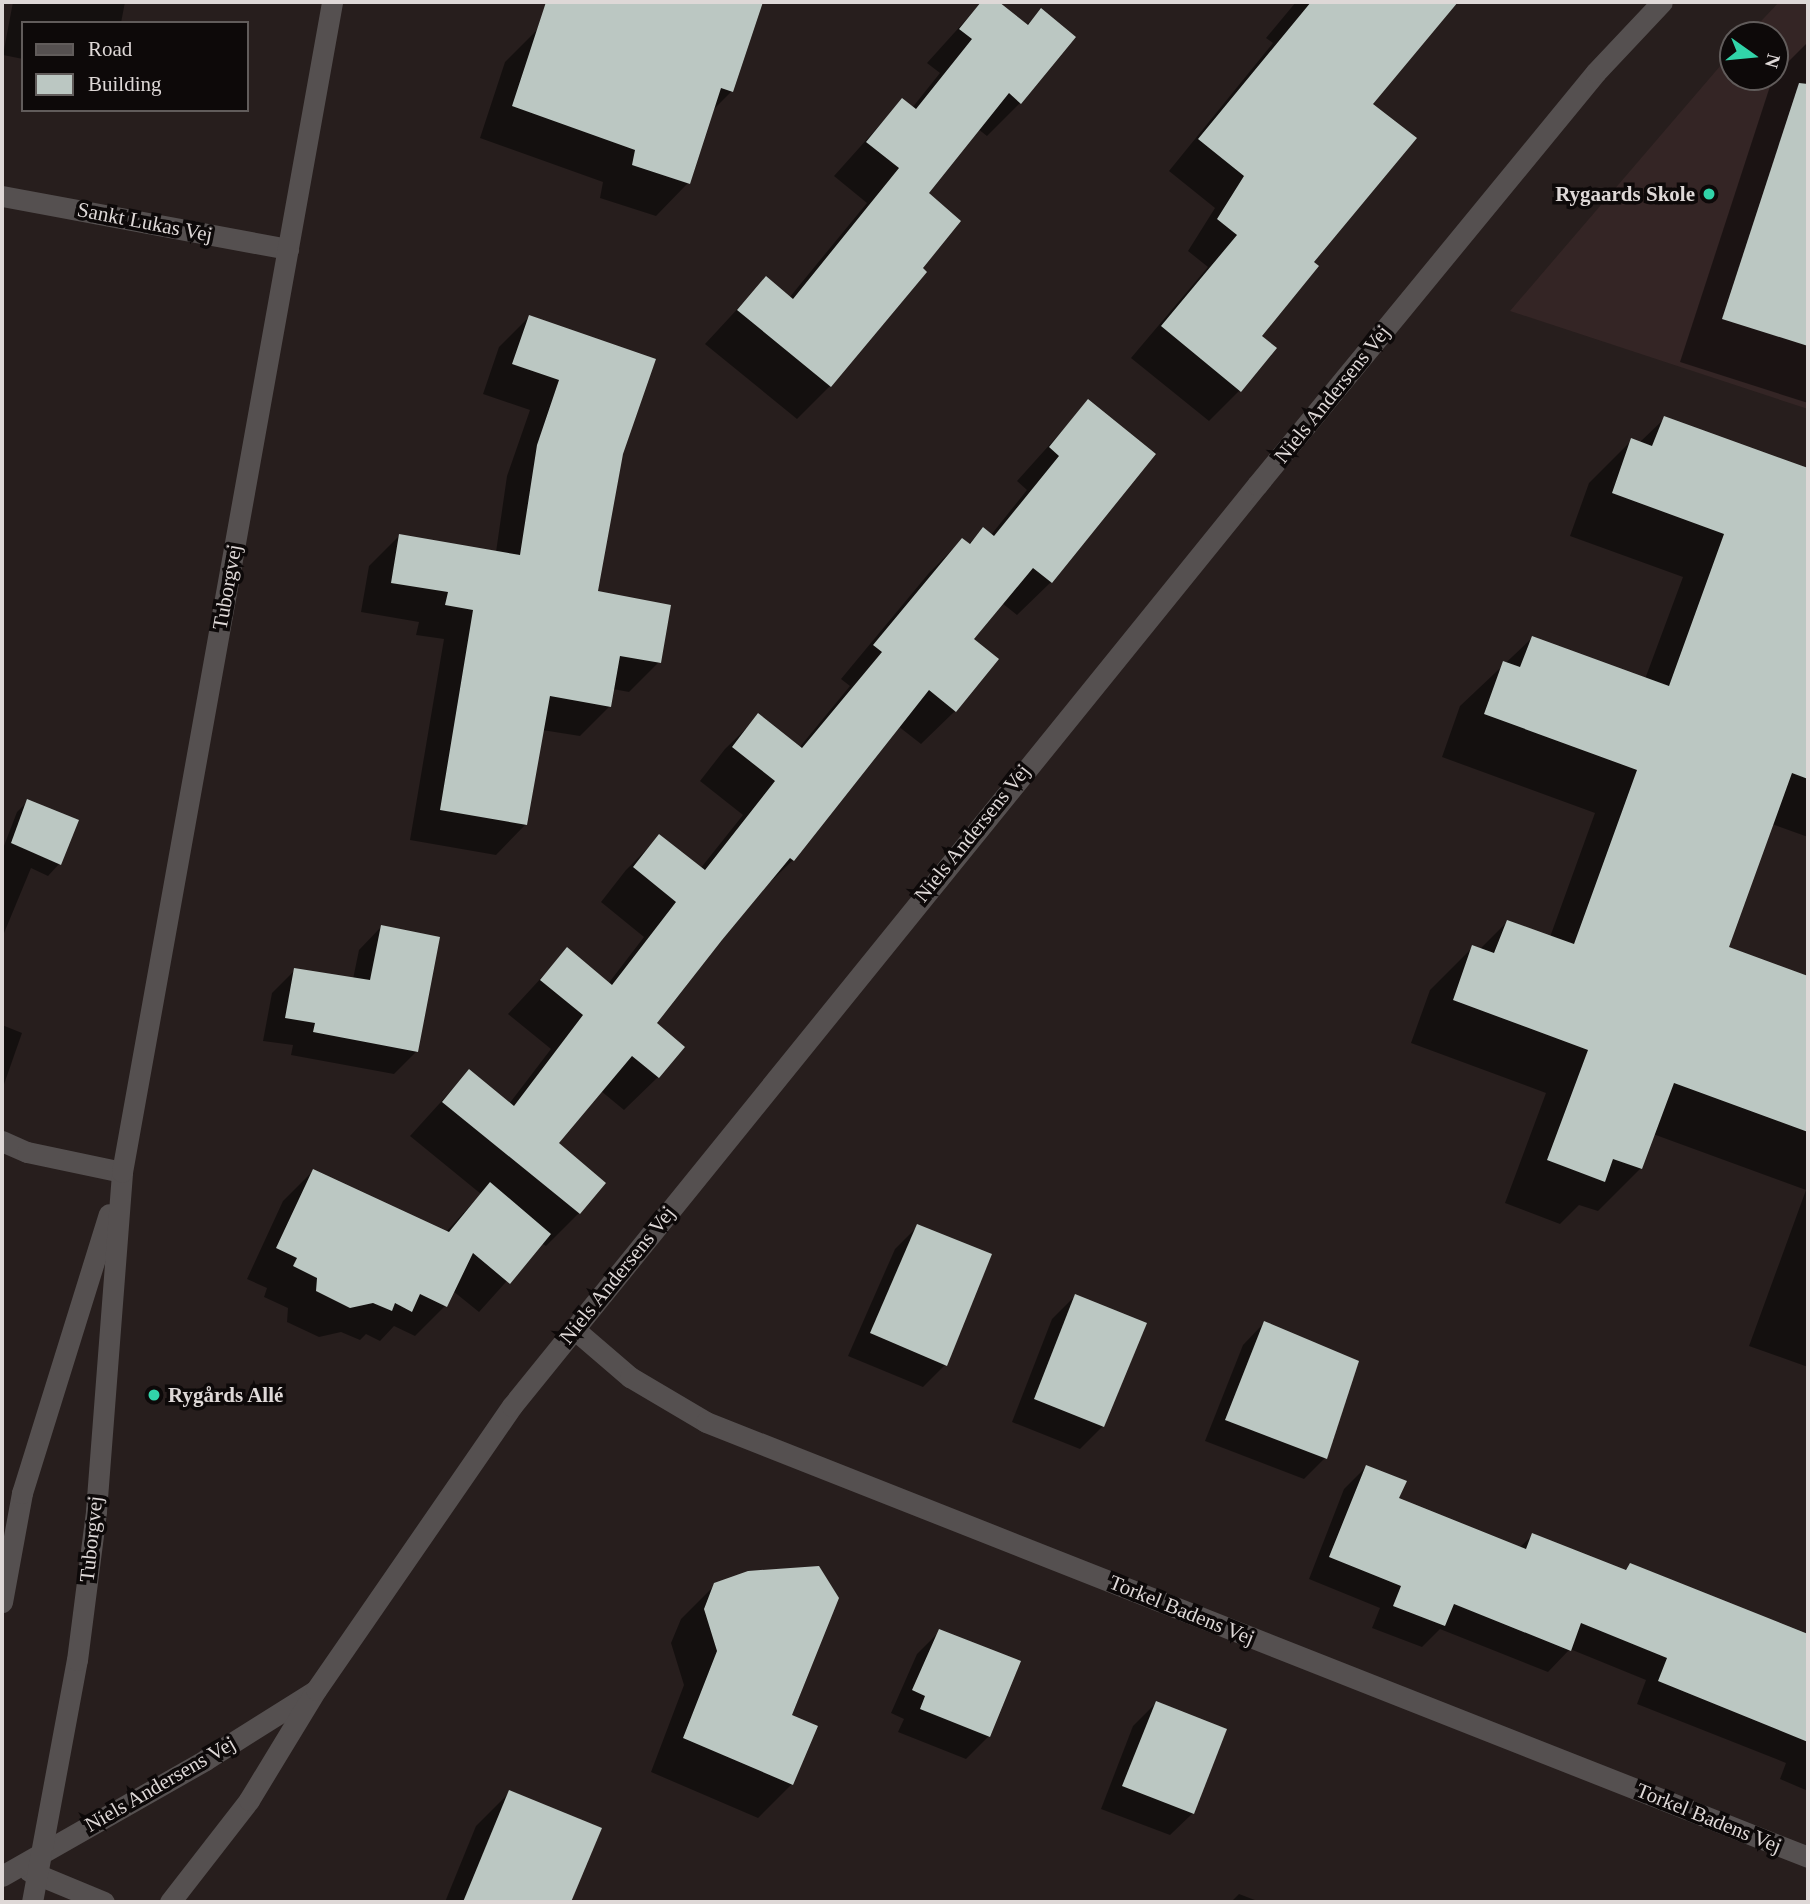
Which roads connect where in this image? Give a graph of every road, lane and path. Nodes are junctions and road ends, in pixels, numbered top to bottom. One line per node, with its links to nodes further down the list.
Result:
1 (332, 2): 4 (street, Tuborgvej)
2 (1662, 2): 7 (street, Niels Andersens Vej)
3 (2, 196): 4 (street, Sankt Lukas Vej)
4 (288, 249): 6 (street, Tuborgvej)
5 (2, 1141): 6 (street)
6 (122, 1172): 8 (street, Tuborgvej); 10 (street, Tuborgvej)
7 (574, 1329): 9 (street, Niels Andersens Vej); 11 (street, Torkel Badens Vej)
8 (2, 1602)
9 (316, 1690): 10 (street, Niels Andersens Vej); 16 (street, Niels Andersens Vej)
10 (44, 1851): 12 (street, Niels Andersens Vej); 13 (street, Tuborgvej)
11 (1808, 1857)
12 (7, 1867): 13 (street)
13 (39, 1875): 14 (street, Tuborgvej); 15 (street)
14 (32, 1902)
15 (104, 1902)
16 (170, 1902)

